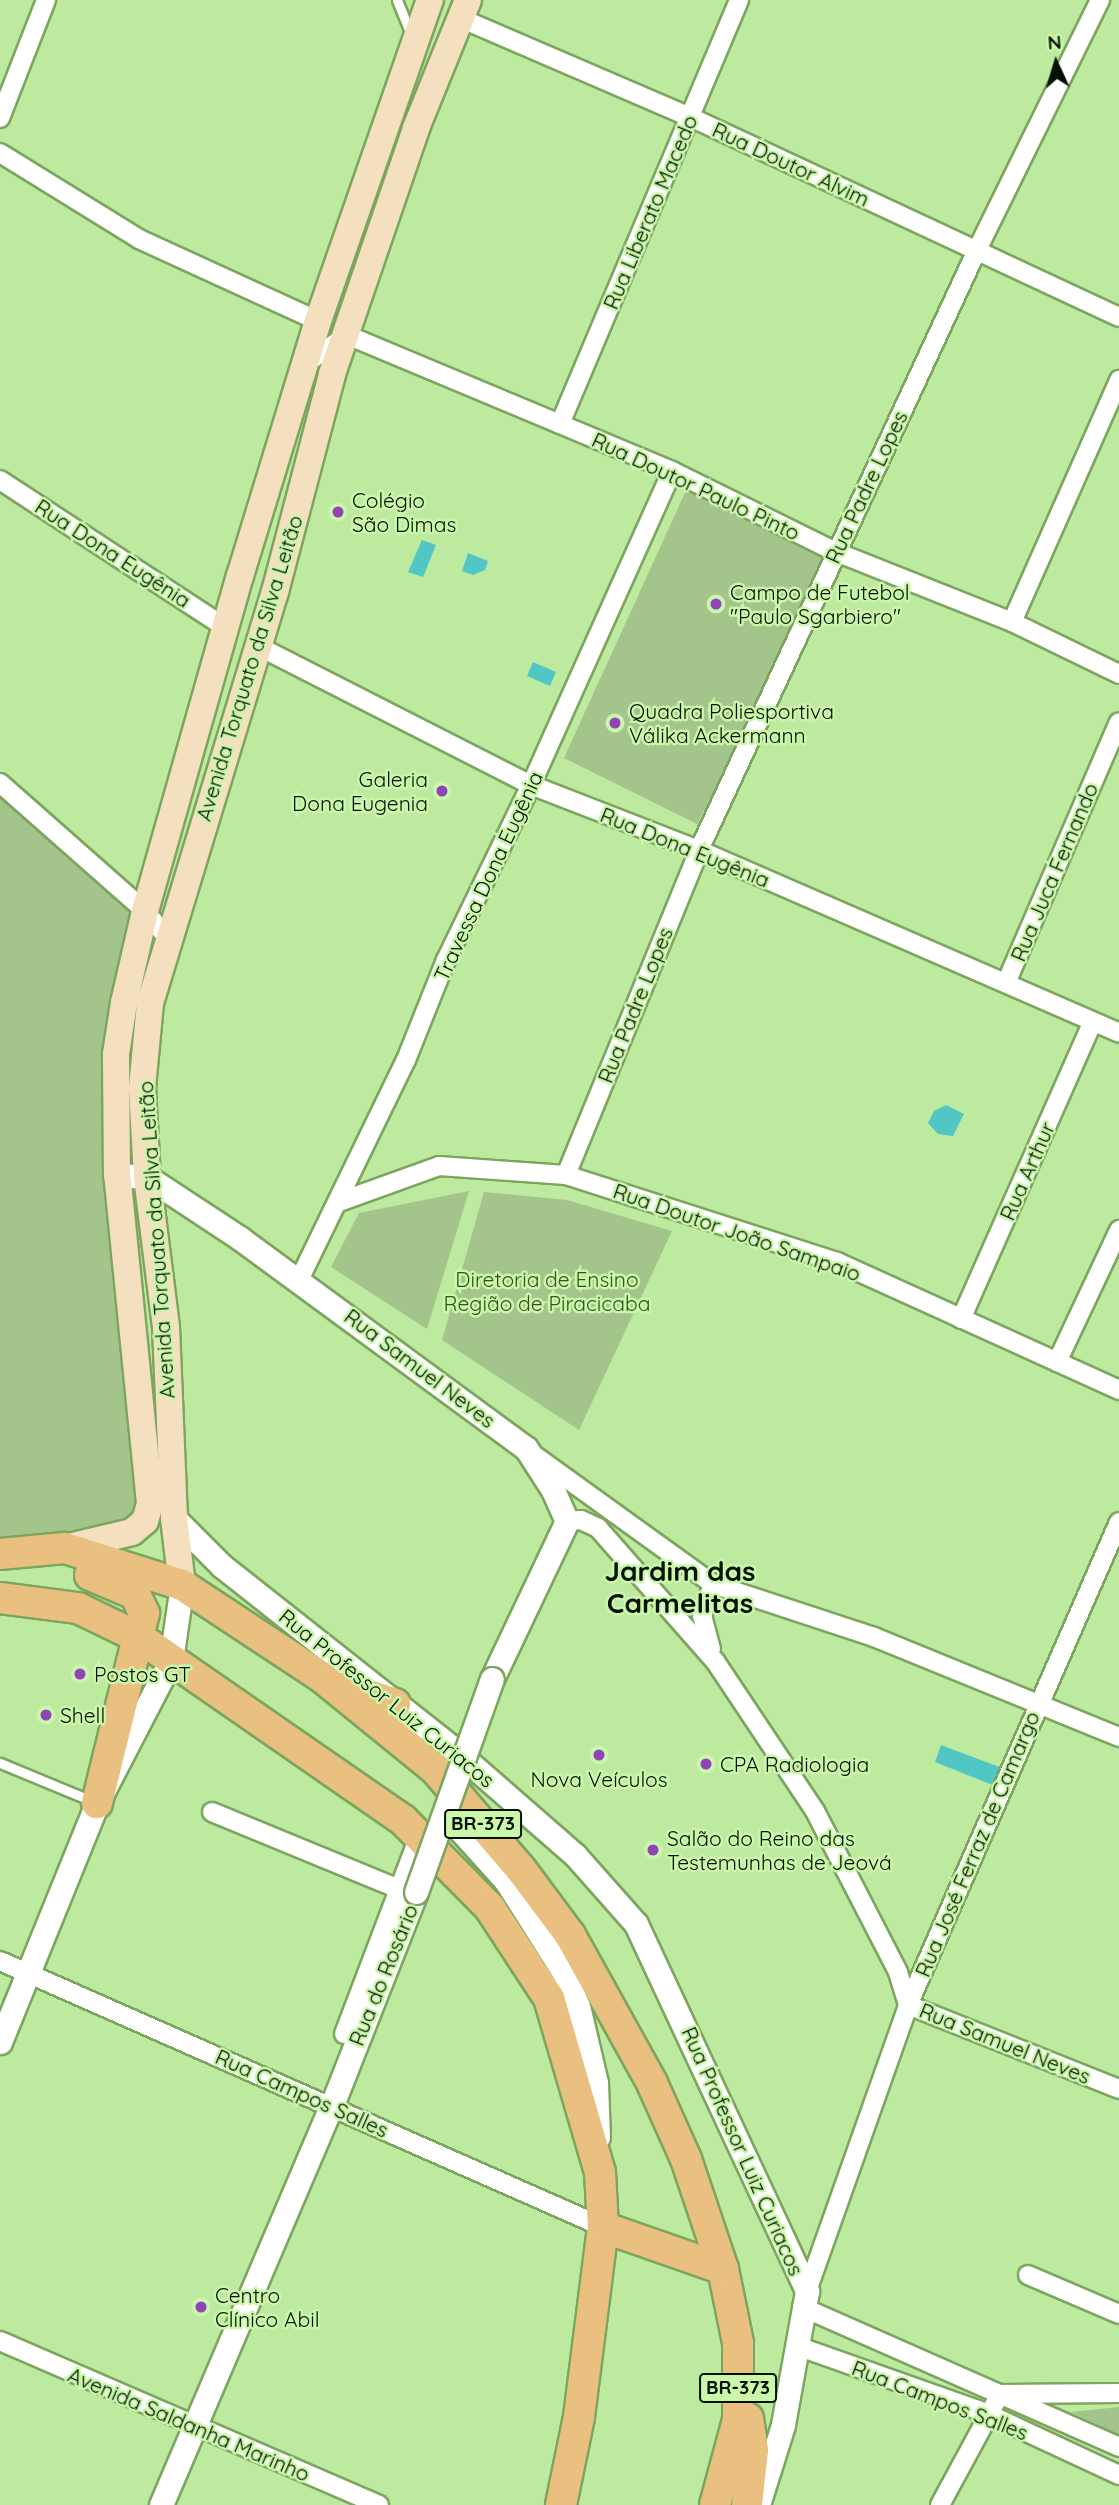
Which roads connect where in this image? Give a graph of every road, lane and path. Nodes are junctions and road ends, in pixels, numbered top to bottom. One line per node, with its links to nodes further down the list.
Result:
1 (46, 0): 9 (street)
2 (397, 0): 7 (lane)
3 (430, 0): 7 (main road, Avenida Torquato da Silva Leitão)
4 (739, 0): 8 (street, Rua Liberato Macedo)
5 (1100, 0): 12 (street, Rua Padre Lopes)
6 (457, 6): 8 (street, Rua Doutor Alvim); 10 (main road, Avenida Torquato da Silva Leitão)
7 (414, 42): 10 (main road); 14 (main road, Avenida Torquato da Silva Leitão)
8 (690, 117): 12 (street, Rua Doutor Alvim); 18 (street, Rua Liberato Macedo)
9 (0, 118)
10 (416, 128): 15 (main road, Avenida Torquato da Silva Leitão)
11 (0, 153): 14 (street)
12 (977, 250): 13 (street, Rua Doutor Alvim); 21 (street, Rua Padre Lopes)
13 (1119, 317)
14 (318, 321): 16 (main road, Avenida Torquato da Silva Leitão)
15 (347, 335): 16 (street); 18 (street, Rua Doutor Paulo Pinto); 25 (main road, Avenida Torquato da Silva Leitão)
16 (305, 364): 22 (main road, Avenida Torquato da Silva Leitão)
17 (1119, 380): 23 (street)
18 (560, 424): 19 (street, Rua Doutor Paulo Pinto)
19 (672, 471): 21 (street, Rua Doutor Paulo Pinto); 29 (street, Travessa Dona Eugênia)
20 (0, 480): 24 (street, Rua Dona Eugênia)
21 (836, 551): 23 (street, Rua Doutor Paulo Pinto); 30 (street, Rua Padre Lopes)
22 (240, 576): 24 (main road, Avenida Torquato da Silva Leitão); 25 (main road)
23 (1012, 622): 26 (street, Rua Doutor Paulo Pinto)
24 (225, 627): 31 (main road, Avenida Torquato da Silva Leitão)
25 (258, 646): 29 (street, Rua Dona Eugênia); 32 (main road, Avenida Torquato da Silva Leitão)
26 (1119, 674)
27 (1119, 722): 33 (street, Rua Juca Fernando)
28 (0, 783): 31 (street)
29 (531, 785): 30 (street, Rua Dona Eugênia); 39 (street, Travessa Dona Eugênia)
30 (699, 850): 33 (street, Rua Dona Eugênia); 37 (street, Rua Padre Lopes)
31 (145, 911): 32 (street); 36 (main road, Avenida Torquato da Silva Leitão)
32 (167, 937): 38 (main road, Avenida Torquato da Silva Leitão)
33 (1006, 983): 34 (street, Rua Dona Eugênia)
34 (1092, 1023): 35 (street, Rua Dona Eugênia); 42 (street, Rua Arthur)
35 (1119, 1033)
36 (117, 1175): 38 (street, Rua Samuel Neves); 49 (main road, Avenida Torquato da Silva Leitão)
37 (566, 1175): 39 (street, Rua Doutor João Sampaio); 42 (street, Rua Doutor João Sampaio)
38 (147, 1177): 41 (street, Rua Samuel Neves); 46 (main road, Avenida Torquato da Silva Leitão)
39 (339, 1202): 41 (street, Travessa Dona Eugênia)
40 (1119, 1230): 43 (street)
41 (300, 1278): 45 (street, Rua Samuel Neves)
42 (961, 1319): 43 (street, Rua Doutor João Sampaio)
43 (1057, 1362): 44 (street, Rua Doutor João Sampaio)
44 (1119, 1390)
45 (526, 1448): 47 (street); 51 (street, Rua Samuel Neves)
46 (174, 1518): 52 (main road, Avenida Torquato da Silva Leitão); 59 (street, Rua Professor Luiz Curiacos)
47 (567, 1521): 56 (street, Rua Samuel Neves); 62 (street, Rua do Rosário, bridge)
48 (1119, 1522): 58 (street, Rua José Ferraz de Camargo)
49 (65, 1548): 50 (main road, BR-373); 52 (main road, BR-373)
50 (3, 1554): 54 (main road)
51 (713, 1584): 56 (street); 58 (street, Rua Samuel Neves)
52 (182, 1585): 55 (street, Avenida Torquato da Silva Leitão); 57 (main road, BR-373)
53 (0, 1598): 54 (main road)
54 (140, 1638): 55 (main road); 63 (main road)
55 (171, 1660): 63 (street, Avenida Torquato da Silva Leitão); 65 (main road)
56 (715, 1661): 69 (street, Rua Samuel Neves)
57 (323, 1678): 59 (main road); 76 (main road, BR-373)
58 (1038, 1702): 60 (street, Rua Samuel Neves); 69 (street, Rua José Ferraz de Camargo)
59 (395, 1704): 78 (street, Rua Professor Luiz Curiacos)
60 (1119, 1737)
61 (0, 1763): 63 (lane)
62 (449, 1796): 66 (street, Rua do Rosário, bridge); 74 (street)
63 (96, 1803): 68 (street, Avenida Torquato da Silva Leitão)
64 (212, 1812): 66 (street)
65 (419, 1837): 66 (street); 74 (main road)
66 (409, 1891): 70 (street); 73 (street, Rua do Rosário)
67 (0, 1961): 68 (street, Rua Campos Salles)
68 (28, 1974): 71 (street, Avenida Torquato da Silva Leitão); 73 (street, Rua Campos Salles)
69 (908, 2004): 72 (street, Rua Samuel Neves); 78 (street, Rua José Ferraz de Camargo)
70 (344, 2034)
71 (0, 2042)
72 (1119, 2089)
73 (331, 2105): 75 (street, Rua Campos Salles); 86 (street, Rua do Rosário)
74 (600, 2172): 75 (main road)
75 (603, 2228): 76 (main road); 90 (main road)
76 (723, 2269): 81 (main road, BR-373)
77 (1028, 2275): 79 (street)
78 (805, 2299): 82 (street); 84 (street, Rua Campos Salles)
79 (1119, 2314)
80 (0, 2341): 86 (street, Avenida Saldanha Marinho)
81 (738, 2343): 92 (main road, BR-373); 93 (main road)
82 (797, 2346): 85 (street, Rua Campos Salles); 94 (street)
83 (1119, 2393): 84 (street)
84 (1000, 2394): 85 (street); 87 (street, Rua Campos Salles)
85 (986, 2413): 88 (street, Rua Campos Salles); 95 (street)
86 (194, 2426): 89 (street, Avenida Saldanha Marinho); 91 (street, Rua do Rosário)
87 (1119, 2447)
88 (1119, 2476)
89 (368, 2503)
90 (561, 2504)
91 (162, 2505)
92 (715, 2505)
93 (747, 2505)
94 (758, 2505)
95 (940, 2505)

